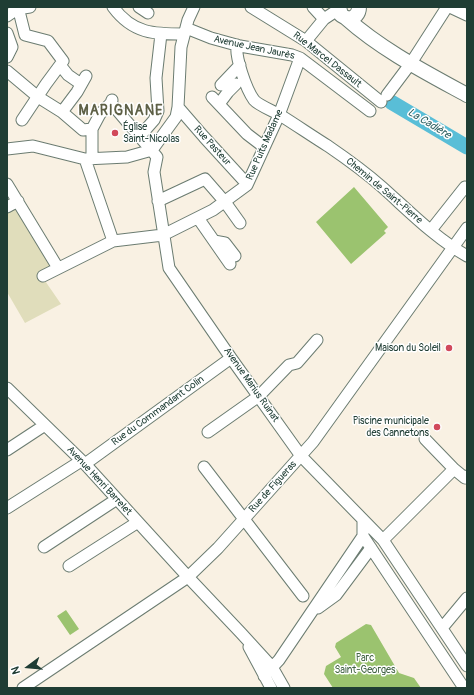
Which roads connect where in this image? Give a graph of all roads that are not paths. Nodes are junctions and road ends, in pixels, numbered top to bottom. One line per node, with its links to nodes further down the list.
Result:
1 (30, 7): 7 (street)
2 (113, 7): 14 (street)
3 (194, 7): 12 (street)
4 (251, 7): 15 (street, Rue Marcel Dassault)
5 (314, 7): 11 (street)
6 (448, 7): 9 (street); 20 (street)
7 (16, 8): 10 (street); 19 (street)
8 (348, 11): 11 (street); 20 (main road)
9 (467, 14)
10 (7, 16)
11 (324, 18): 15 (street)
12 (185, 31): 14 (street); 16 (street, Avenue Jean Jaurès); 27 (street)
13 (7, 33): 17 (street)
14 (161, 34): 33 (street)
15 (306, 41): 20 (street, Rue Marcel Dassault)
16 (237, 45): 18 (street, Avenue Jean Jaurès); 21 (street, Chemin de Saint-Pierre)
17 (7, 57)
18 (300, 58): 28 (street, Avenue Jean Jaurès); 30 (street, Rue Puits Madame)
19 (62, 63): 26 (street); 29 (street)
20 (411, 63): 25 (main road)
21 (241, 68): 24 (street); 30 (street, Chemin de Saint-Pierre)
22 (7, 71): 26 (street)
23 (236, 84): 34 (street)
24 (221, 85)
25 (467, 95)
26 (38, 98): 29 (street); 31 (street)
27 (178, 107): 36 (street); 39 (street, Rue Pasteur)
28 (370, 111)
29 (62, 112): 32 (street)
30 (279, 115): 34 (street, Rue Puits Madame); 48 (street, Chemin de Saint-Pierre)
31 (22, 120)
32 (92, 129): 33 (street); 37 (street)
33 (140, 136): 36 (street)
34 (264, 147): 39 (street, Rue Puits Madame)
35 (7, 149): 37 (street)
36 (152, 150): 37 (street); 42 (street, Avenue Marius Ruinat)
37 (88, 159): 50 (street)
38 (7, 184): 41 (street)
39 (247, 184): 43 (street, Rue Puits Madame)
40 (465, 187): 48 (street)
41 (18, 201): 44 (street); 54 (street)
42 (158, 201): 43 (street); 49 (street, Avenue Marius Ruinat)
43 (225, 202): 45 (street, Rue Puits Madame); 46 (street)
44 (7, 207)
45 (198, 218): 49 (street, Rue Puits Madame); 53 (street)
46 (240, 222)
47 (467, 228): 51 (street, Rue de Figueras)
48 (431, 230): 51 (street, Chemin de Saint-Pierre)
49 (163, 235): 50 (street, Rue Puits Madame); 57 (street, Avenue Marius Ruinat)
50 (113, 241): 54 (street, Rue Puits Madame)
51 (453, 248): 52 (street, Chemin de Saint-Pierre); 64 (street, Rue de Figueras)
52 (467, 256)
53 (233, 260)
54 (58, 268): 55 (street, Rue Puits Madame)
55 (43, 276)
56 (317, 340): 59 (street)
57 (231, 358): 59 (street, Avenue Marius Ruinat); 65 (street, Rue du Commandant Colin)
58 (7, 388): 60 (street, Avenue Henri Barrelet)
59 (259, 396): 61 (street); 64 (street, Avenue Marius Ruinat)
60 (45, 425): 63 (street); 65 (street, Avenue Henri Barrelet)
61 (208, 432)
62 (425, 439): 67 (street)
63 (7, 450)
64 (301, 456): 71 (street, Rue de Figueras); 72 (street, Avenue Marius Ruinat)
65 (83, 463): 69 (street, Avenue Henri Barrelet); 70 (street, Rue du Commandant Colin)
66 (204, 467): 71 (street)
67 (454, 469): 68 (street); 75 (street)
68 (467, 476)
69 (117, 499): 73 (street, Avenue Henri Barrelet); 76 (street)
70 (7, 508)
71 (244, 519): 79 (street, Rue de Figueras); 80 (street)
72 (364, 520): 74 (street); 75 (street, Avenue Marius Ruinat)
73 (138, 522): 78 (street); 79 (street, Avenue Henri Barrelet)
74 (363, 536): 77 (street); 82 (street)
75 (383, 540): 83 (street, Avenue Marius Ruinat)
76 (44, 547)
77 (371, 548): 82 (street); 91 (street)
78 (69, 566)
79 (188, 577): 84 (street, Avenue Henri Barrelet); 88 (street, Rue de Figueras)
80 (303, 596)
81 (467, 598): 83 (street)
82 (312, 611): 86 (street)
83 (442, 628): 85 (street, Avenue Marius Ruinat)
84 (241, 633): 86 (street); 87 (street)
85 (467, 666)
86 (272, 667): 87 (street); 90 (street)
87 (264, 676): 89 (street)
88 (23, 688)
89 (271, 688)
90 (284, 688)
91 (464, 688)

